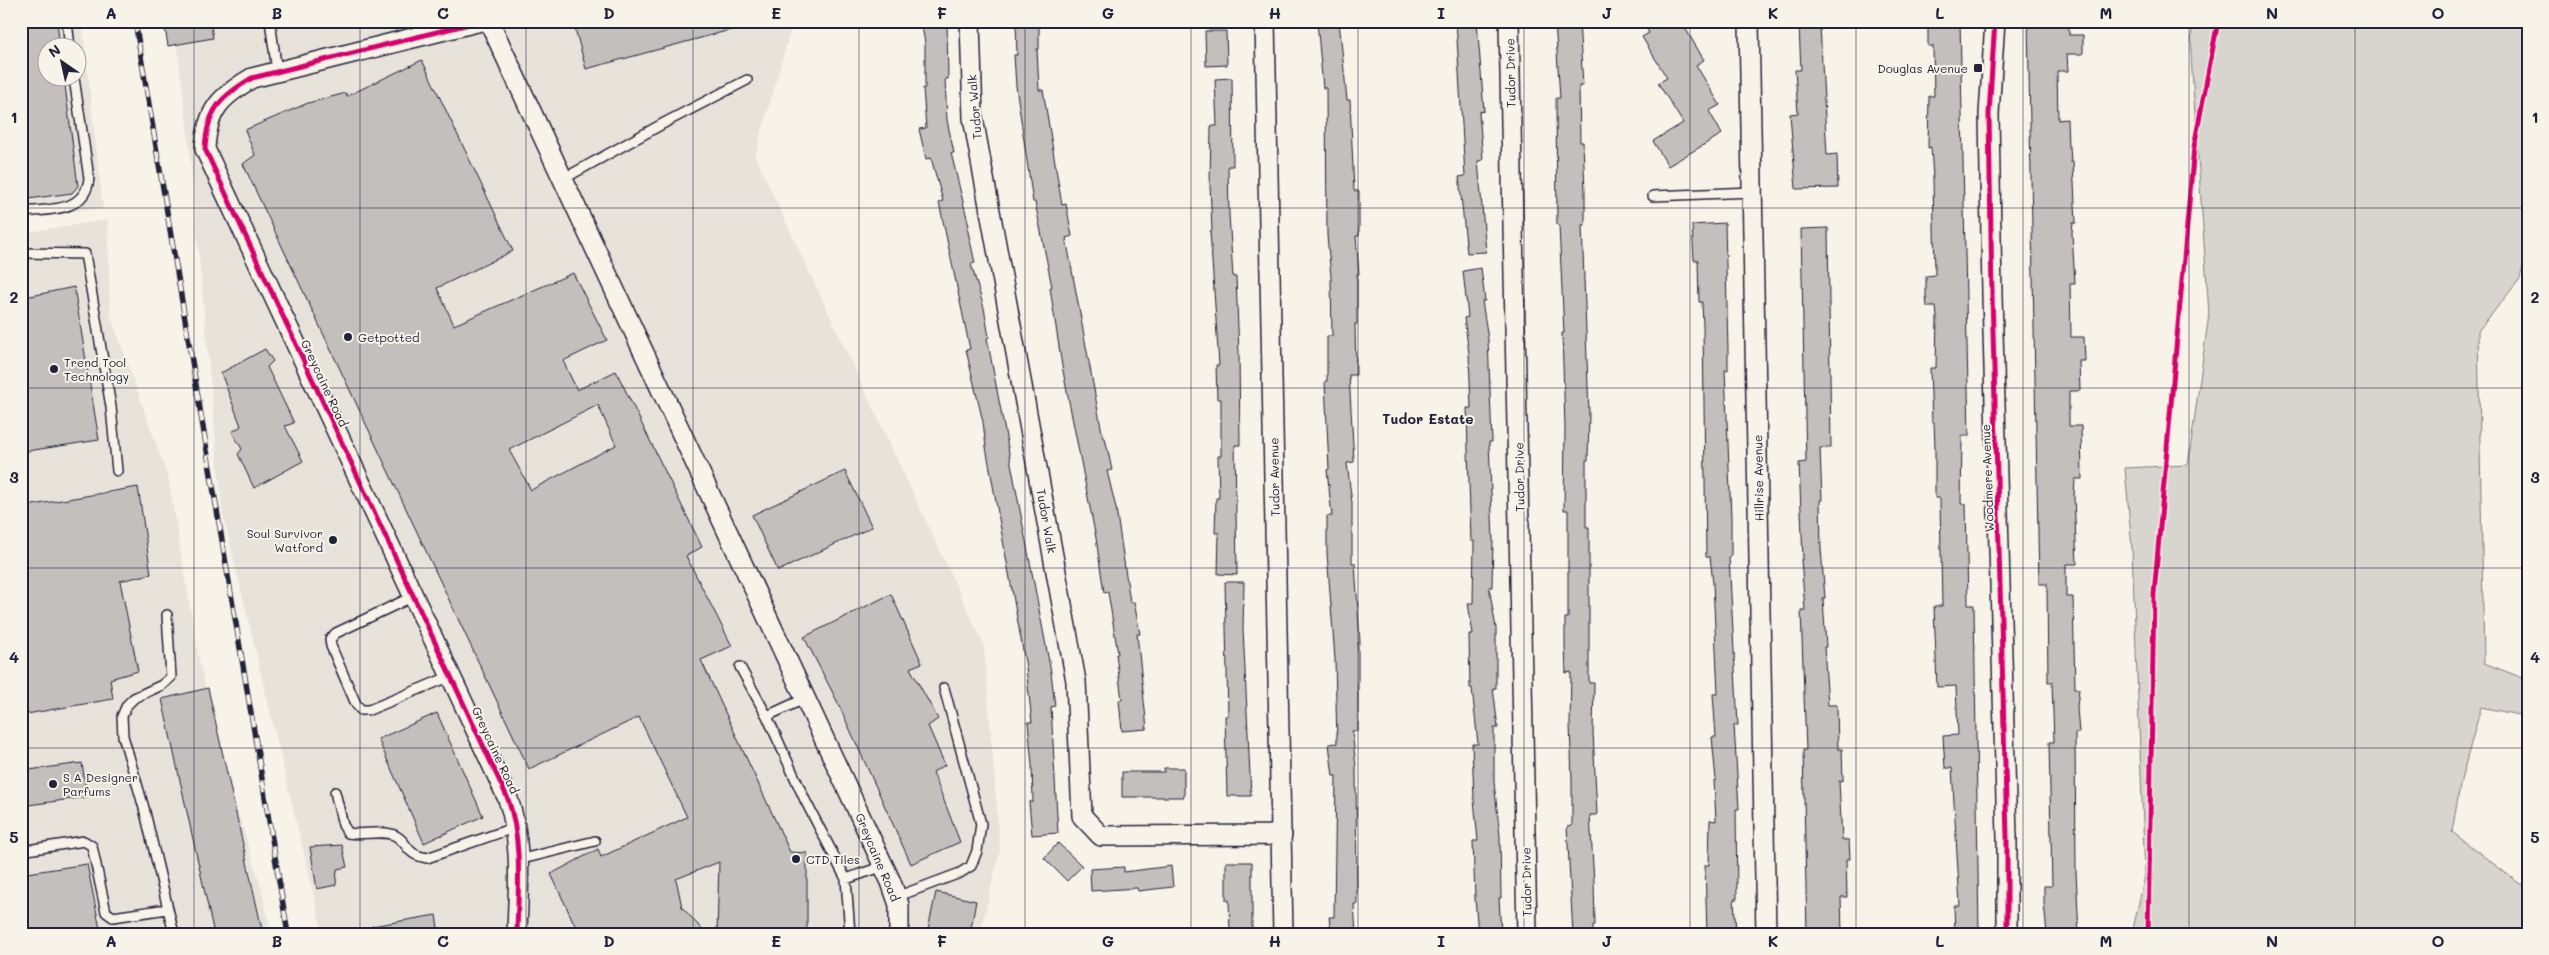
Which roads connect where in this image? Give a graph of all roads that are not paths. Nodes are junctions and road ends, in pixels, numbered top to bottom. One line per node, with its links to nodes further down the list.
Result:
1 (67, 21): 10 (lane)
2 (270, 21): 11 (lane)
3 (481, 21): 11 (street, Greycaine Road)
4 (489, 21): 14 (street, Greycaine Road)
5 (970, 21): 29 (street, Tudor Walk)
6 (1265, 21): 29 (street, Tudor Avenue)
7 (1509, 21): 42 (street, Tudor Drive)
8 (1749, 21): 15 (street, Hillrise Avenue)
9 (1995, 21): 44 (street, Woodmere Avenue)
10 (69, 38)
11 (277, 71): 20 (street, Greycaine Road)
12 (747, 80): 14 (lane)
13 (76, 88): 17 (lane)
14 (563, 180): 25 (street, Greycaine Road)
15 (1752, 192): 16 (lane); 43 (street, Hillrise Avenue)
16 (1653, 196)
17 (21, 212)
18 (21, 253): 19 (lane)
19 (117, 471)
20 (414, 596): 23 (street, Greycaine Road); 23 (lane)
21 (167, 616): 36 (lane)
22 (740, 667): 26 (lane)
23 (451, 676): 28 (street, Greycaine Road)
24 (944, 688): 35 (lane)
25 (806, 698): 26 (lane); 33 (street, Greycaine Road)
26 (767, 716): 34 (lane)
27 (335, 792): 28 (lane)
28 (516, 827): 32 (street, Greycaine Road)
29 (1282, 835): 41 (street, Tudor Avenue)
30 (595, 841): 32 (lane)
31 (21, 851): 36 (lane)
32 (518, 860): 38 (street, Greycaine Road)
33 (884, 866): 34 (lane); 35 (street, Greycaine Road)
34 (846, 880): 39 (lane)
35 (896, 897): 40 (street, Greycaine Road)
36 (167, 909): 37 (lane)
37 (174, 934)
38 (517, 934)
39 (850, 934)
40 (899, 934)
41 (1283, 934)
42 (1527, 934)
43 (1766, 934)
44 (2007, 934)

